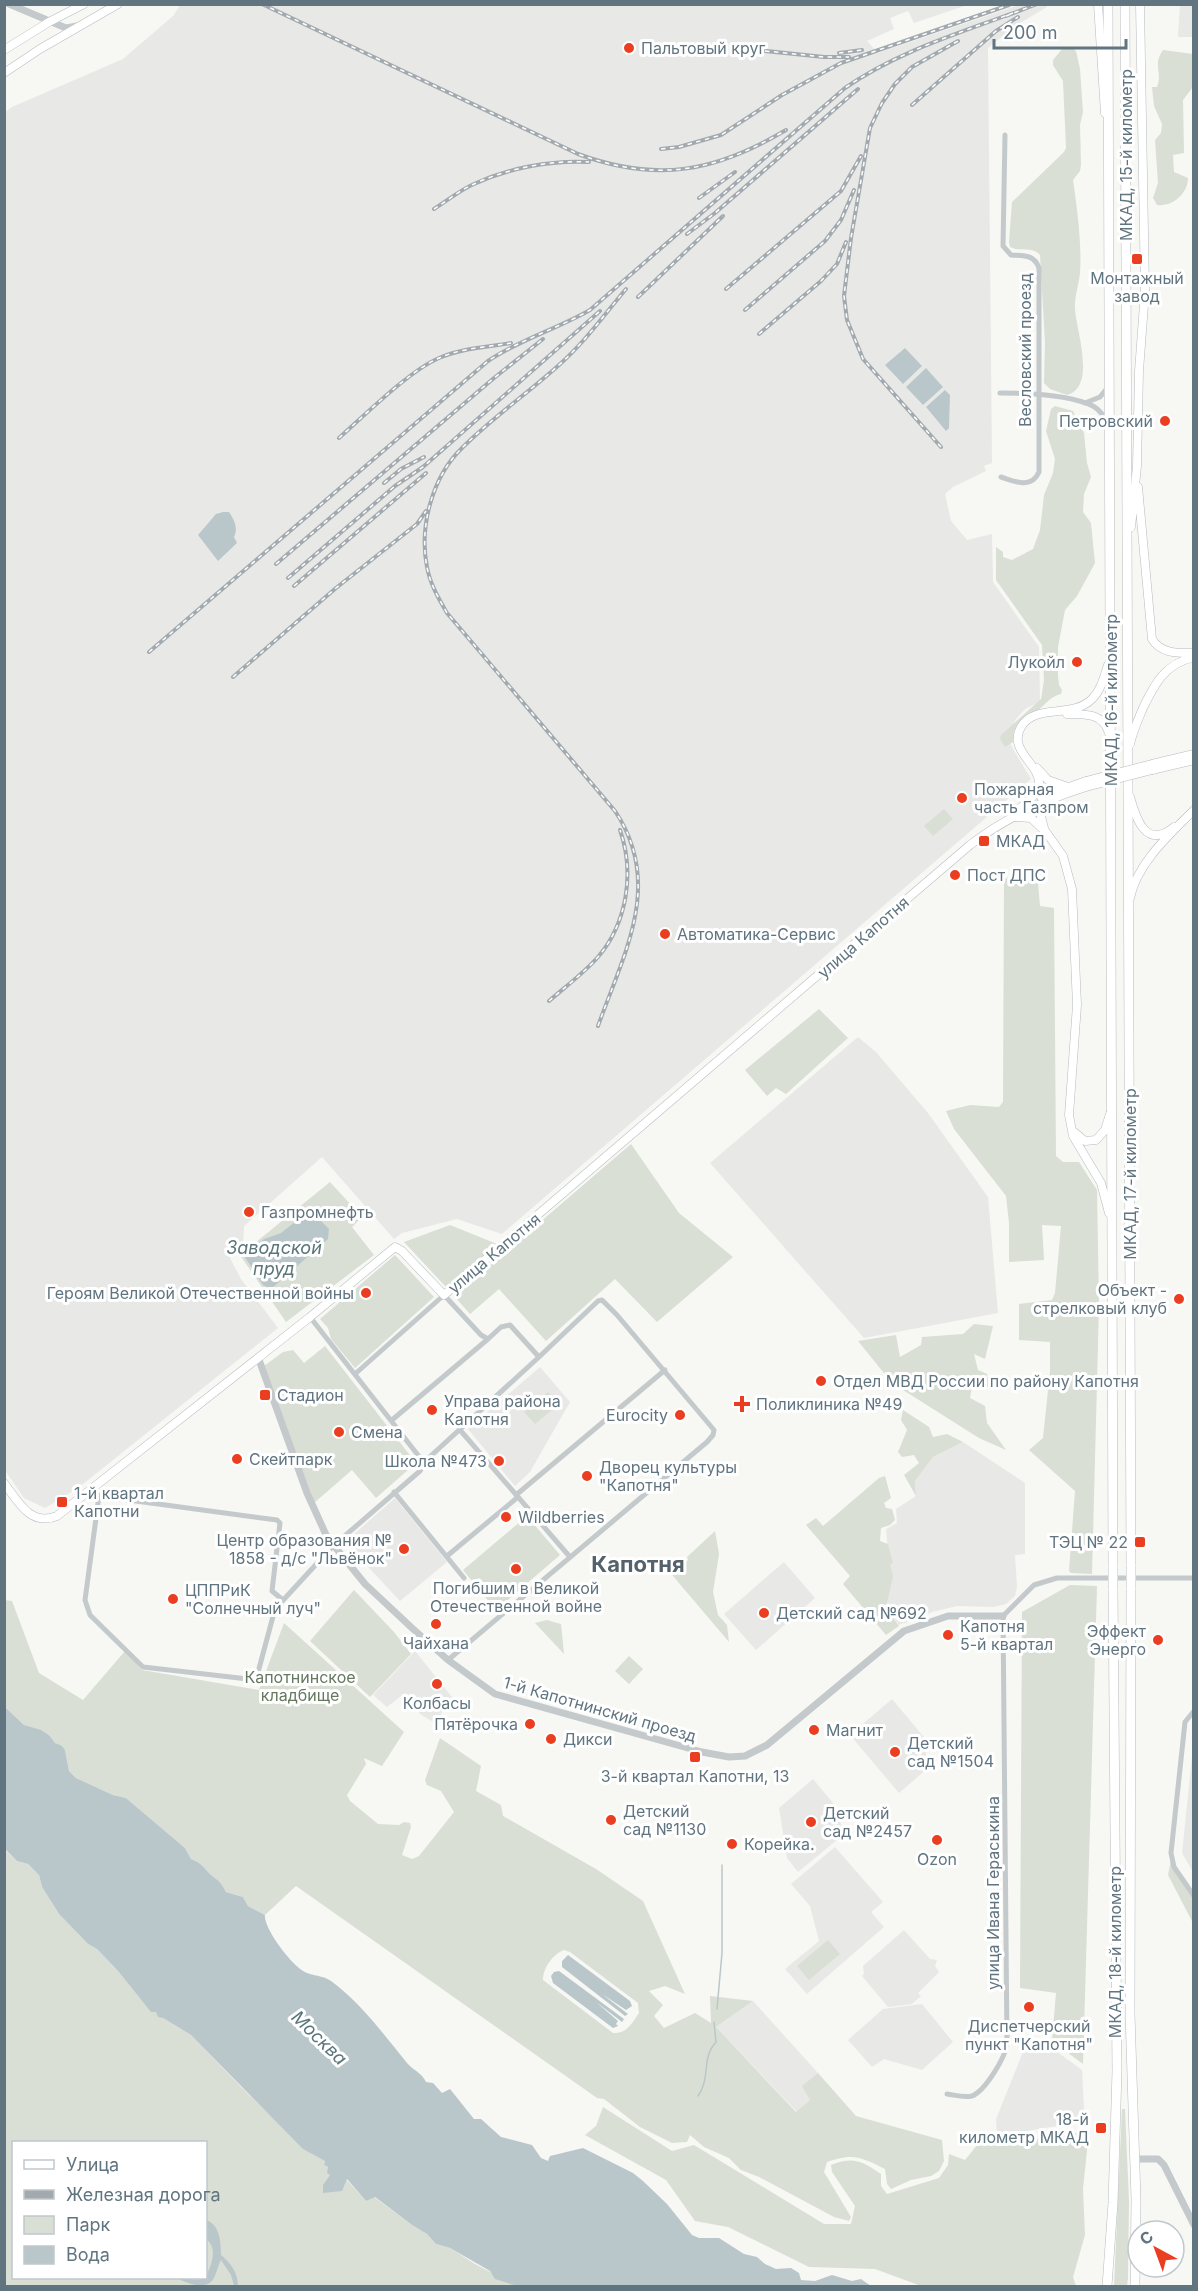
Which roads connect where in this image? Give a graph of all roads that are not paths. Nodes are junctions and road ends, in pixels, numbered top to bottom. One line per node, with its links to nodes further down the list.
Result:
1 (9, 4): 7 (street)
2 (84, 4): 7 (main road)
3 (118, 4): 8 (main road)
4 (1125, 4): 13 (highway, МКАД, 15-й километр)
5 (1140, 4): 19 (main road)
6 (1102, 5): 12 (highway, МКАД, 15-й километр)
7 (49, 22): 8 (street); 9 (main road)
8 (80, 25): 10 (main road)
9 (4, 50)
10 (4, 73)
11 (1005, 135): 16 (street, Весловский проезд)
12 (1110, 296): 14 (highway, МКАД, 16-й километр)
13 (1127, 305): 21 (highway, МКАД, 16-й километр)
14 (1110, 382): 17 (street); 18 (highway, МКАД, 16-й километр)
15 (1000, 393): 16 (street)
16 (1039, 394): 17 (street); 20 (street, Весловский проезд)
17 (1084, 403): 18 (street)
18 (1110, 434): 23 (highway, МКАД, 16-й километр)
19 (1137, 466): 21 (main road); 22 (main road)
20 (1001, 477)
21 (1128, 558): 26 (highway, МКАД, 16-й километр)
22 (1194, 655): 26 (main road)
23 (1110, 658): 24 (highway, МКАД, 16-й километр); 33 (main road)
24 (1111, 739): 30 (main road); 39 (highway, МКАД, 16-й километр)
25 (1194, 754): 28 (main road)
26 (1128, 757): 31 (highway, МКАД, 16-й километр)
27 (1194, 760): 28 (main road)
28 (1152, 767): 29 (main road, bridge)
29 (1086, 784): 30 (main road); 32 (main road)
30 (1068, 787): 33 (main road)
31 (1128, 790): 34 (main road); 38 (highway, МКАД, 16-й километр)
32 (1051, 798): 35 (main road); 36 (main road)
33 (1026, 804): 37 (main road)
34 (1194, 809): 38 (main road)
35 (1011, 818): 36 (main road); 37 (main road)
36 (1046, 832): 40 (main road)
37 (978, 839): 42 (main road, улица Капотня)
38 (1128, 911): 65 (highway, МКАД, 17-й километр, bridge)
39 (1112, 1103): 40 (main road); 41 (highway, МКАД, 17-й километр)
40 (1070, 1125): 41 (main road)
41 (1113, 1231): 64 (highway, МКАД, 17-й километр, bridge)
42 (444, 1295): 43 (main road, улица Капотня); 44 (street); 48 (street)
43 (310, 1317): 45 (main road, улица Капотня); 48 (street)
44 (488, 1339): 46 (street); 49 (street)
45 (258, 1357): 53 (main road, улица Капотня); 57 (street, 1-й Капотнинский проезд)
46 (540, 1357): 47 (street); 50 (street)
47 (664, 1370): 56 (street); 59 (street)
48 (355, 1374): 49 (street)
49 (392, 1420): 51 (street)
50 (460, 1430): 51 (street); 56 (street)
51 (423, 1463): 54 (street)
52 (4, 1483): 53 (main road, улица Капотня)
53 (91, 1489): 55 (street)
54 (394, 1492): 57 (street); 58 (street)
55 (99, 1496): 62 (street); 62 (street)
56 (517, 1496): 58 (street); 59 (street)
57 (333, 1546): 62 (street); 66 (street, 1-й Капотнинский проезд)
58 (447, 1556): 60 (street)
59 (570, 1557): 66 (street)
60 (464, 1578)
61 (1194, 1578): 63 (street)
62 (283, 1600)
63 (1003, 1616): 66 (street, 1-й Капотнинский проезд); 69 (street, улица Ивана Гераськина)
64 (1113, 1617): 72 (highway, МКАД, 18-й километр)
65 (1131, 1617): 70 (highway, МКАД, 18-й километр)
66 (448, 1660)
67 (1194, 1711): 68 (street)
68 (1194, 1896)
69 (947, 2094)
70 (1134, 2159): 71 (street); 73 (highway, МКАД, 18-й километр)
71 (1194, 2225)
72 (1107, 2286)
73 (1135, 2286)

